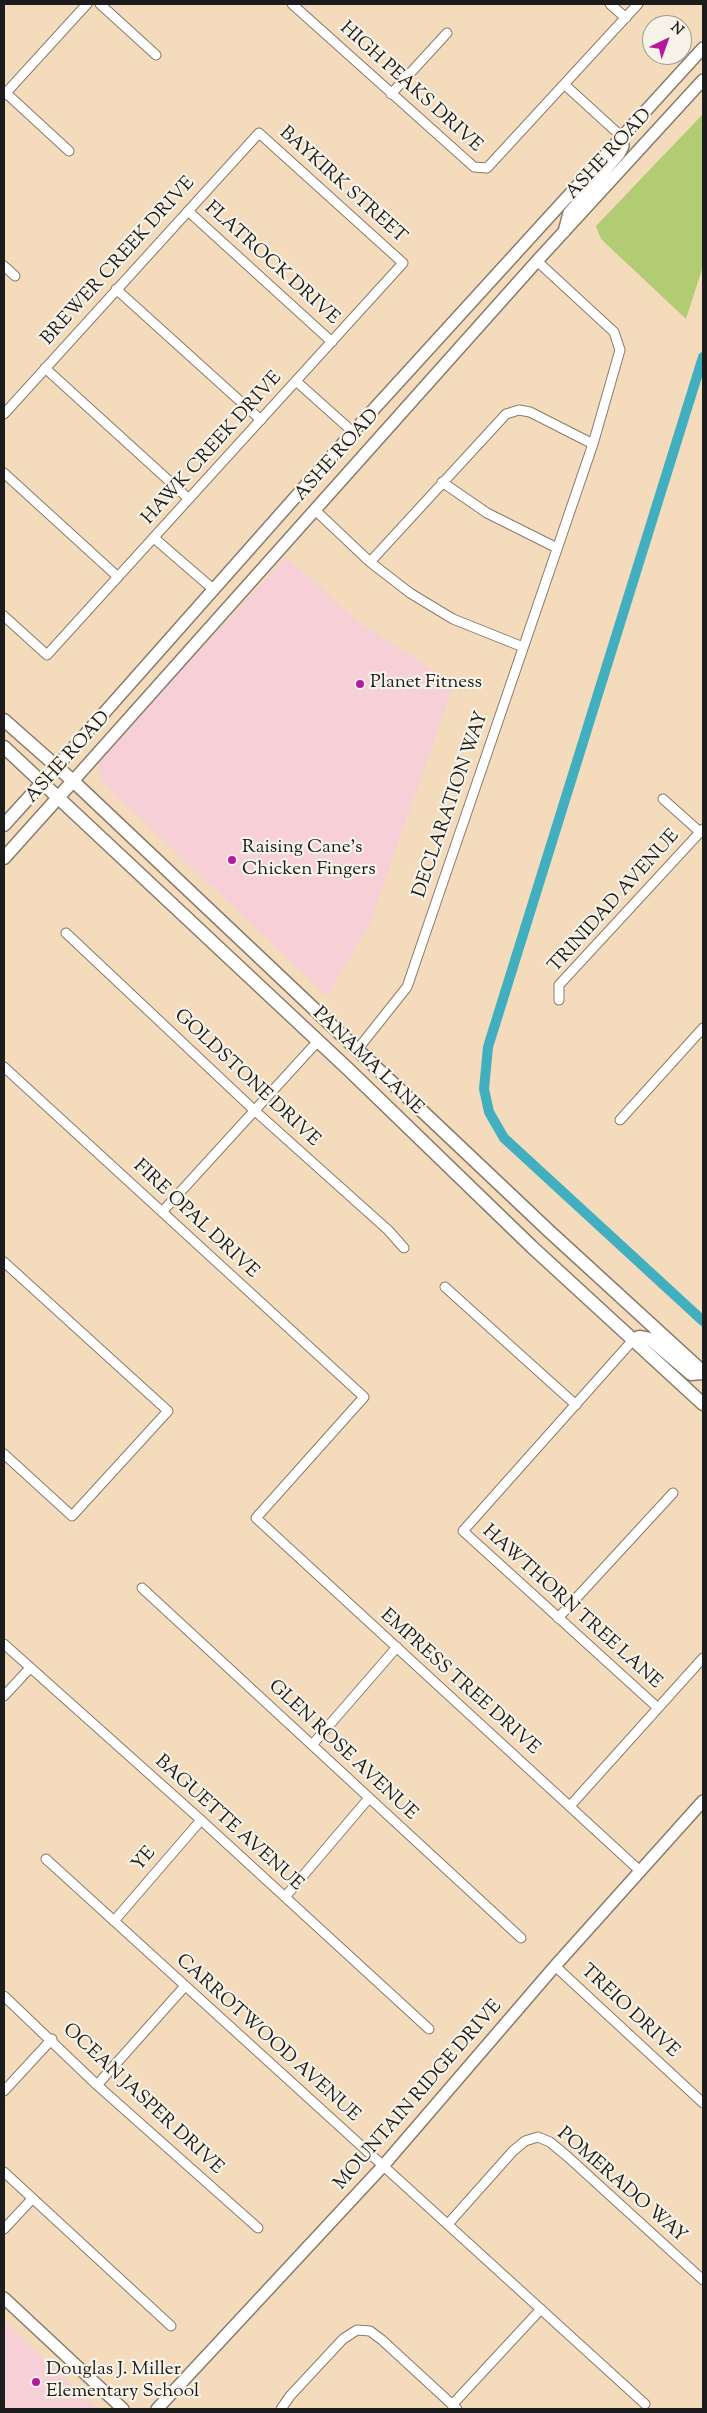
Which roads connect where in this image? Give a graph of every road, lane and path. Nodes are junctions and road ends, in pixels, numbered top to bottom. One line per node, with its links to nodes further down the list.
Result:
1 (87, 4): 14 (street)
2 (100, 4): 11 (street)
3 (292, 4): 7 (street, HIGH PEAKS DRIVE)
4 (308, 4): 7 (street)
5 (610, 4): 8 (street)
6 (638, 4): 8 (street)
7 (300, 12): 15 (street, HIGH PEAKS DRIVE)
8 (626, 18): 13 (street)
9 (447, 33): 15 (street)
10 (703, 48): 17 (street, ASHE ROAD)
11 (156, 55)
12 (703, 80): 20 (street, ASHE ROAD)
13 (565, 85): 15 (street, HIGH PEAKS DRIVE); 17 (street)
14 (5, 94): 18 (street)
15 (391, 94)
16 (259, 133): 19 (street, BREWER CREEK DRIVE); 22 (street, BAYKIRK STREET)
17 (622, 137): 20 (street); 31 (street, ASHE ROAD)
18 (69, 150)
19 (188, 211): 25 (street, BREWER CREEK DRIVE); 26 (street, FLATROCK DRIVE)
20 (564, 232): 21 (street, ASHE ROAD)
21 (537, 261): 32 (street, DECLARATION WAY); 36 (street, ASHE ROAD)
22 (403, 263): 26 (street, HAWK CREEK DRIVE)
23 (4, 266): 24 (street)
24 (15, 276)
25 (116, 290): 27 (street, BREWER CREEK DRIVE); 30 (street)
26 (332, 342): 28 (street, HAWK CREEK DRIVE)
27 (45, 368): 29 (street, BREWER CREEK DRIVE); 35 (street)
28 (296, 381): 30 (street, HAWK CREEK DRIVE); 31 (street)
29 (4, 414)
30 (261, 420): 35 (street, HAWK CREEK DRIVE)
31 (353, 432): 41 (street, ASHE ROAD)
32 (593, 444): 34 (street); 38 (street, DECLARATION WAY)
33 (4, 473): 40 (street)
34 (442, 482): 38 (street); 39 (street)
35 (190, 498): 37 (street, HAWK CREEK DRIVE)
36 (315, 510): 39 (street); 47 (street, ASHE ROAD)
37 (154, 538): 40 (street, HAWK CREEK DRIVE); 41 (street)
38 (557, 548): 43 (street, DECLARATION WAY)
39 (370, 562): 43 (street)
40 (118, 577): 42 (street, HAWK CREEK DRIVE)
41 (213, 589): 46 (street, ASHE ROAD)
42 (4, 616)
43 (523, 647): 58 (street, DECLARATION WAY)
44 (4, 720): 46 (main road, PANAMA LANE)
45 (4, 747): 48 (main road, PANAMA LANE)
46 (55, 766): 47 (main road, PANAMA LANE); 48 (street, ASHE ROAD)
47 (73, 781): 49 (main road, ASHE ROAD); 58 (main road, PANAMA LANE)
48 (43, 782): 49 (main road, PANAMA LANE); 51 (main road, ASHE ROAD)
49 (59, 797): 53 (main road, ASHE ROAD); 57 (main road, PANAMA LANE)
50 (663, 799): 52 (street)
51 (4, 824)
52 (702, 831): 55 (street, TRINIDAD AVENUE)
53 (4, 858)
54 (66, 933): 60 (street, GOLDSTONE DRIVE)
55 (559, 1000)
56 (703, 1028): 61 (street)
57 (318, 1040): 58 (main road); 60 (street); 66 (main road, PANAMA LANE)
58 (357, 1050): 67 (main road, PANAMA LANE)
59 (4, 1067): 62 (street, FIRE OPAL DRIVE)
60 (254, 1110): 62 (street); 63 (street, GOLDSTONE DRIVE)
61 (620, 1120)
62 (162, 1212): 72 (street, FIRE OPAL DRIVE)
63 (404, 1248)
64 (4, 1262): 70 (street)
65 (445, 1287): 69 (street)
66 (633, 1340): 67 (main road); 68 (main road, PANAMA LANE); 69 (street)
67 (703, 1372)
68 (703, 1404)
69 (576, 1405): 74 (street, HAWTHORN TREE LANE)
70 (4, 1454)
71 (673, 1494): 74 (street)
72 (256, 1518): 76 (street, EMPRESS TREE DRIVE)
73 (142, 1588): 81 (street, GLEN ROSE AVENUE)
74 (558, 1618): 80 (street, HAWTHORN TREE LANE)
75 (4, 1644): 78 (street, BAGUETTE AVENUE)
76 (397, 1647): 81 (street); 84 (street, EMPRESS TREE DRIVE)
77 (703, 1658): 80 (street)
78 (30, 1668): 79 (street); 85 (street, BAGUETTE AVENUE)
79 (4, 1696)
80 (658, 1708): 84 (street)
81 (312, 1745): 82 (street, GLEN ROSE AVENUE)
82 (369, 1798): 88 (street); 90 (street, GLEN ROSE AVENUE)
83 (703, 1801): 87 (street, MOUNTAIN RIDGE DRIVE)
84 (570, 1806): 87 (street, EMPRESS TREE DRIVE)
85 (201, 1820): 88 (street, BAGUETTE AVENUE); 89 (street, YE)
86 (46, 1859): 89 (street, CARROTWOOD AVENUE)
87 (640, 1871): 91 (street, MOUNTAIN RIDGE DRIVE)
88 (284, 1897): 94 (street, BAGUETTE AVENUE)
89 (114, 1921): 92 (street, CARROTWOOD AVENUE)
90 (520, 1938)
91 (555, 1966): 98 (street, TREIO DRIVE); 99 (street, MOUNTAIN RIDGE DRIVE)
92 (185, 1986): 96 (street); 99 (street, CARROTWOOD AVENUE)
93 (4, 1996): 95 (street, OCEAN JASPER DRIVE)
94 (429, 2029)
95 (52, 2040): 96 (street, OCEAN JASPER DRIVE); 97 (street)
96 (98, 2085): 103 (street, OCEAN JASPER DRIVE)
97 (4, 2091)
98 (703, 2103)
99 (383, 2166): 102 (street, CARROTWOOD AVENUE); 112 (street, MOUNTAIN RIDGE DRIVE)
100 (4, 2172): 101 (street)
101 (32, 2199): 104 (street); 108 (street)
102 (448, 2224): 105 (street, POMERADO WAY); 107 (street, CARROTWOOD AVENUE)
103 (258, 2228)
104 (4, 2229)
105 (703, 2280)
106 (4, 2298): 111 (street)
107 (541, 2309): 109 (street, CARROTWOOD AVENUE); 110 (street)
108 (171, 2326)
109 (645, 2404)
110 (455, 2407): 113 (street)
111 (123, 2409)
112 (157, 2409)
113 (281, 2409)

